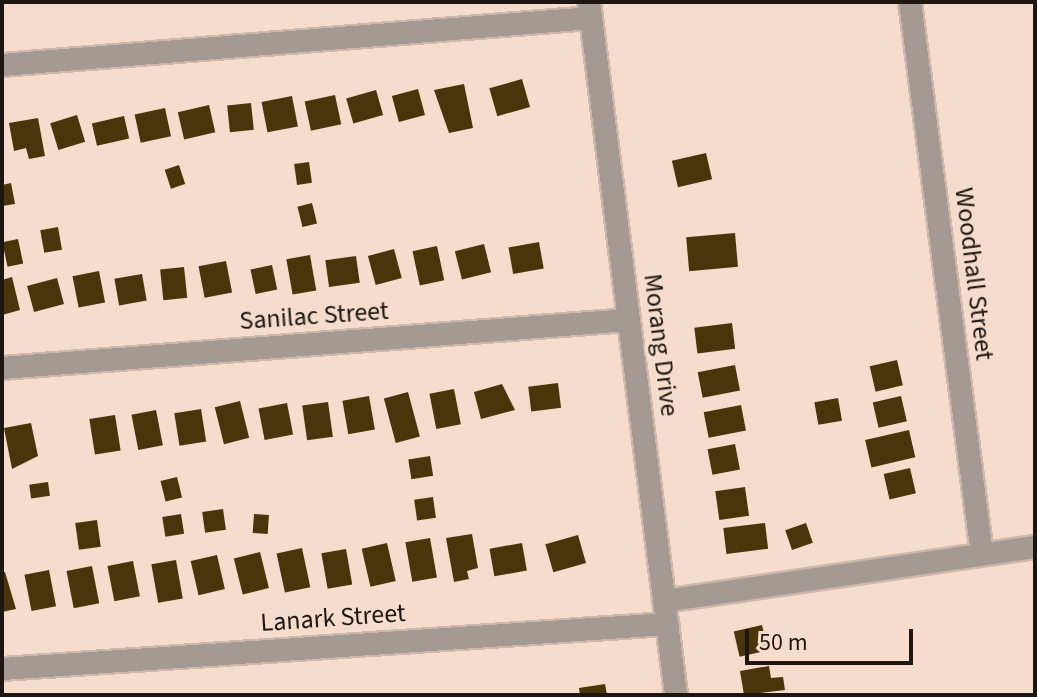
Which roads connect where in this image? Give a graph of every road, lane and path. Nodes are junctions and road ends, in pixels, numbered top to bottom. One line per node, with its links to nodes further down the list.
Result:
1 (910, 2): 7 (street, Woodhall Street)
2 (590, 10): 3 (street); 4 (street, Morang Drive)
3 (2, 65)
4 (629, 320): 5 (street, Sanilac Street); 8 (street, Morang Drive)
5 (2, 368)
6 (1035, 547): 7 (street, Lanark Street)
7 (982, 554): 8 (street, Lanark Street)
8 (666, 612): 9 (street, Lanark Street); 10 (street, Morang Drive)
9 (2, 669)
10 (676, 695)

